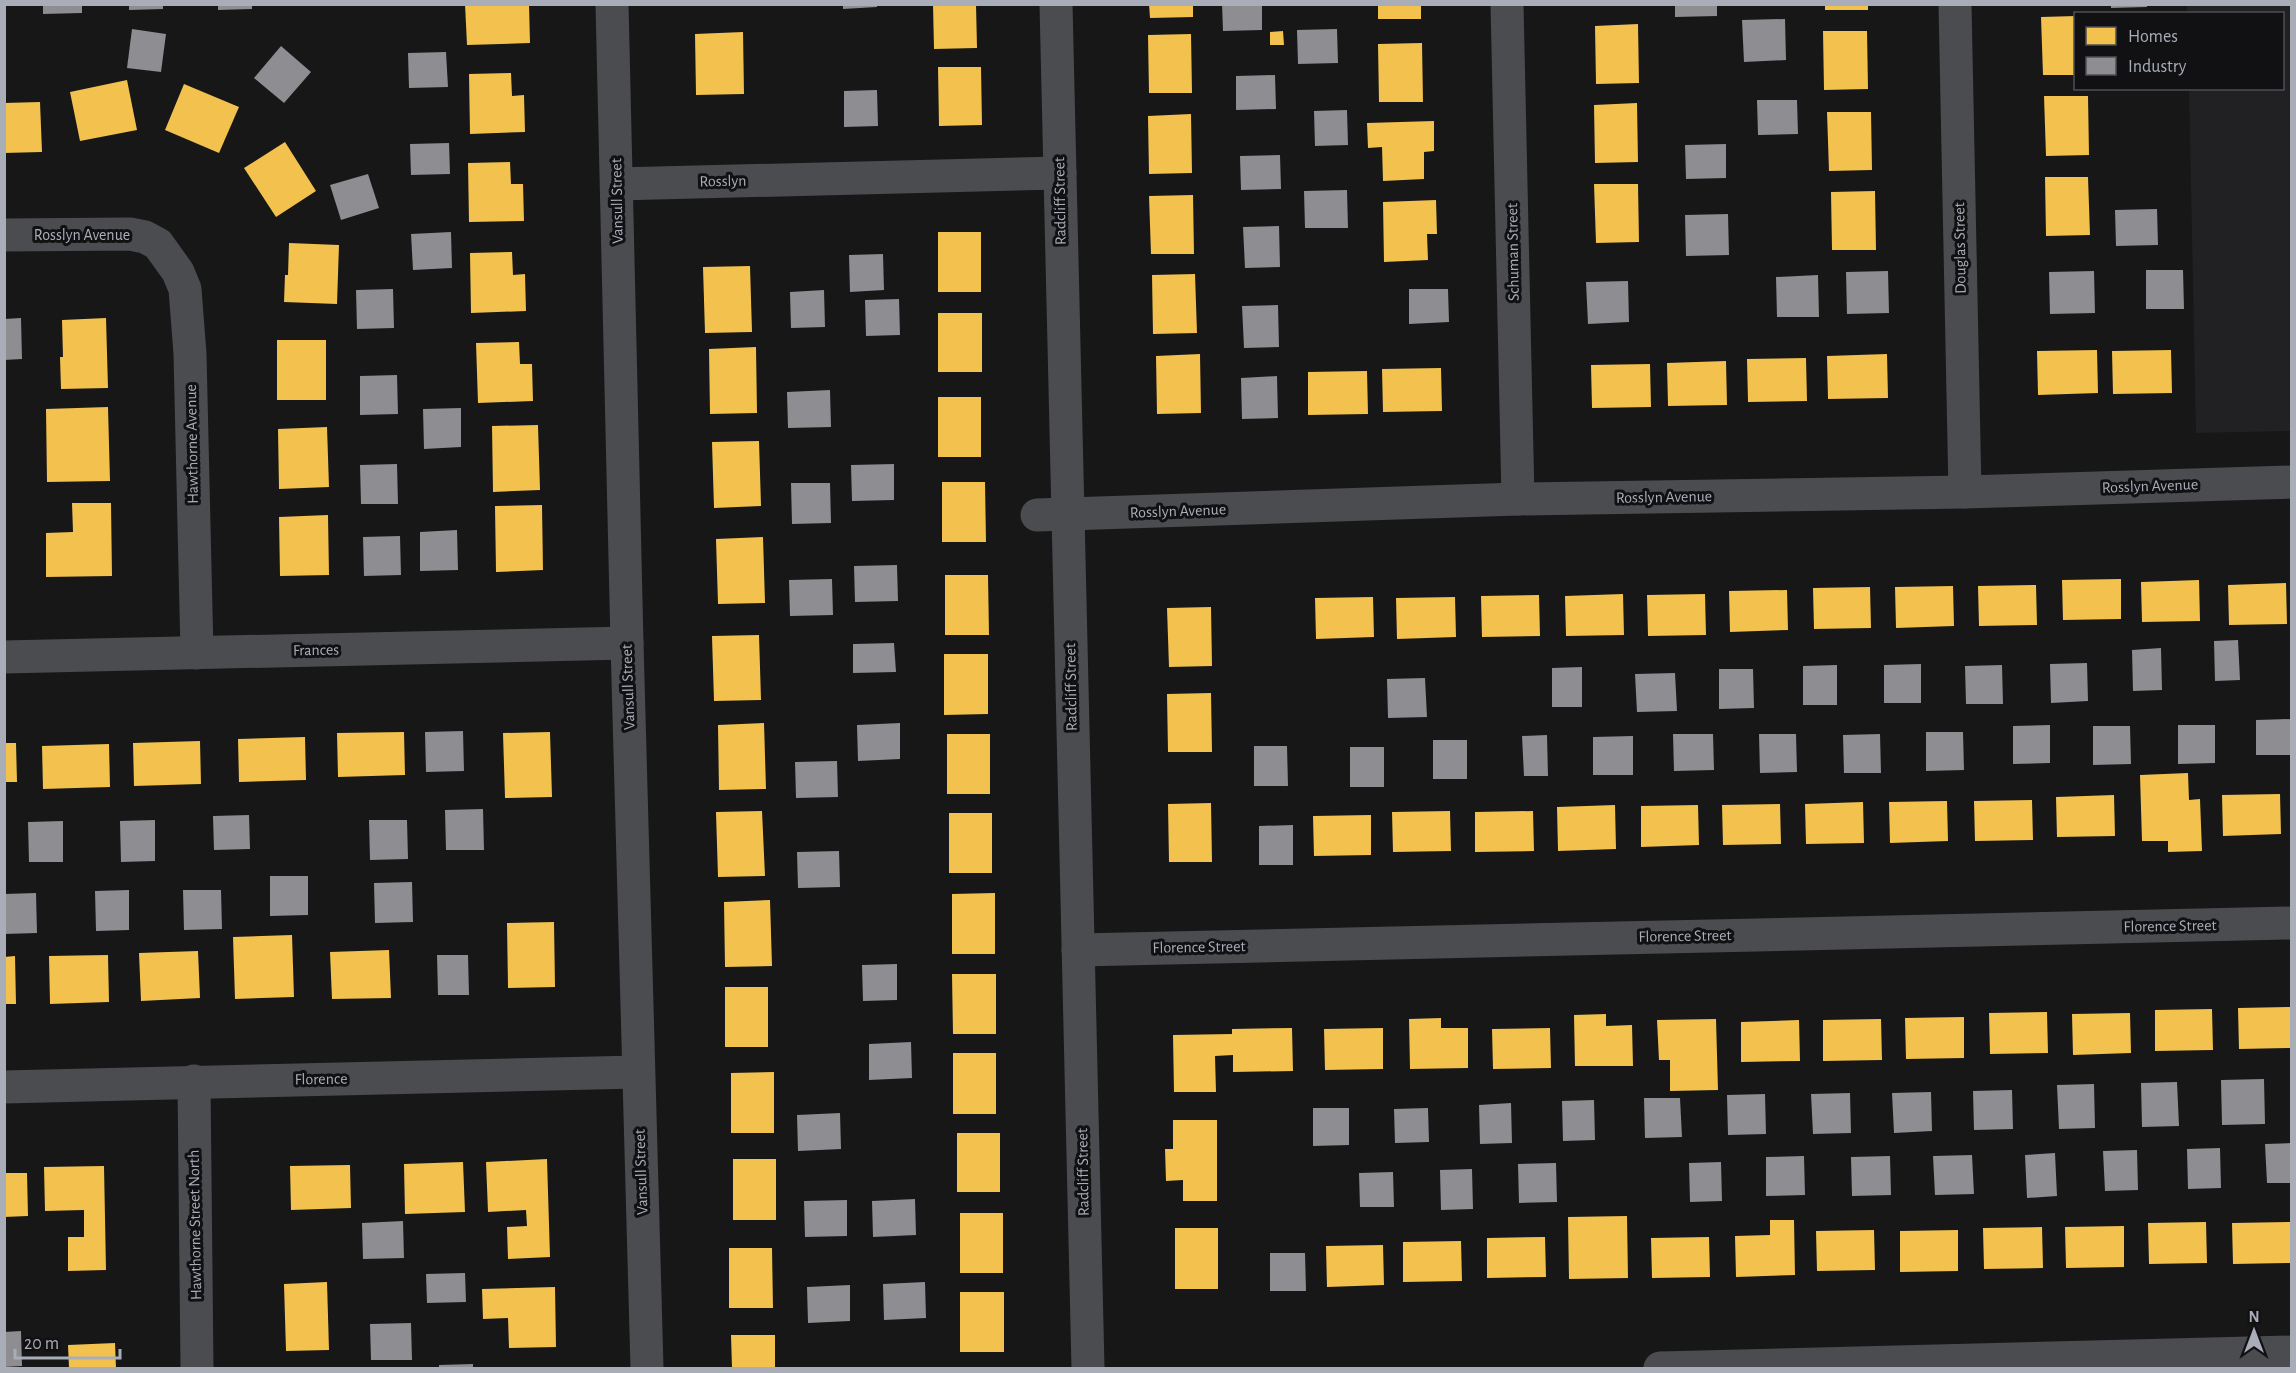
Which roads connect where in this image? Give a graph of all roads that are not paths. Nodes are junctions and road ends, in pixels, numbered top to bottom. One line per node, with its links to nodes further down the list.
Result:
1 (612, 4): 6 (street, Vansull Street)
2 (1056, 4): 5 (street, Radcliff Street)
3 (1507, 4): 11 (street, Schuman Street)
4 (1955, 4): 10 (street, Douglas Street)
5 (1060, 173): 6 (street, Rosslyn); 12 (street, Radcliff Street)
6 (617, 184): 13 (street, Vansull Street)
7 (4, 236): 8 (street, Rosslyn Avenue)
8 (158, 244): 14 (street, Hawthorne Avenue)
9 (2292, 482): 10 (street, Rosslyn Avenue)
10 (1965, 492): 11 (street, Rosslyn Avenue)
11 (1518, 499): 12 (street, Rosslyn Avenue)
12 (1052, 514): 17 (street, Radcliff Street)
13 (627, 643): 14 (street, Frances); 18 (street, Vansull Street)
14 (197, 652): 15 (street, Frances)
15 (4, 657)
16 (2292, 923): 17 (street, Florence Street)
17 (1078, 950): 24 (street, Radcliff Street)
18 (638, 1071): 19 (street, Florence); 23 (street, Vansull Street)
19 (194, 1081): 20 (street, Florence); 22 (street, Hawthorne Street North)
20 (4, 1087)
21 (2292, 1352): 25 (street)
22 (197, 1368)
23 (647, 1368)
24 (1088, 1368)
25 (1660, 1368)

